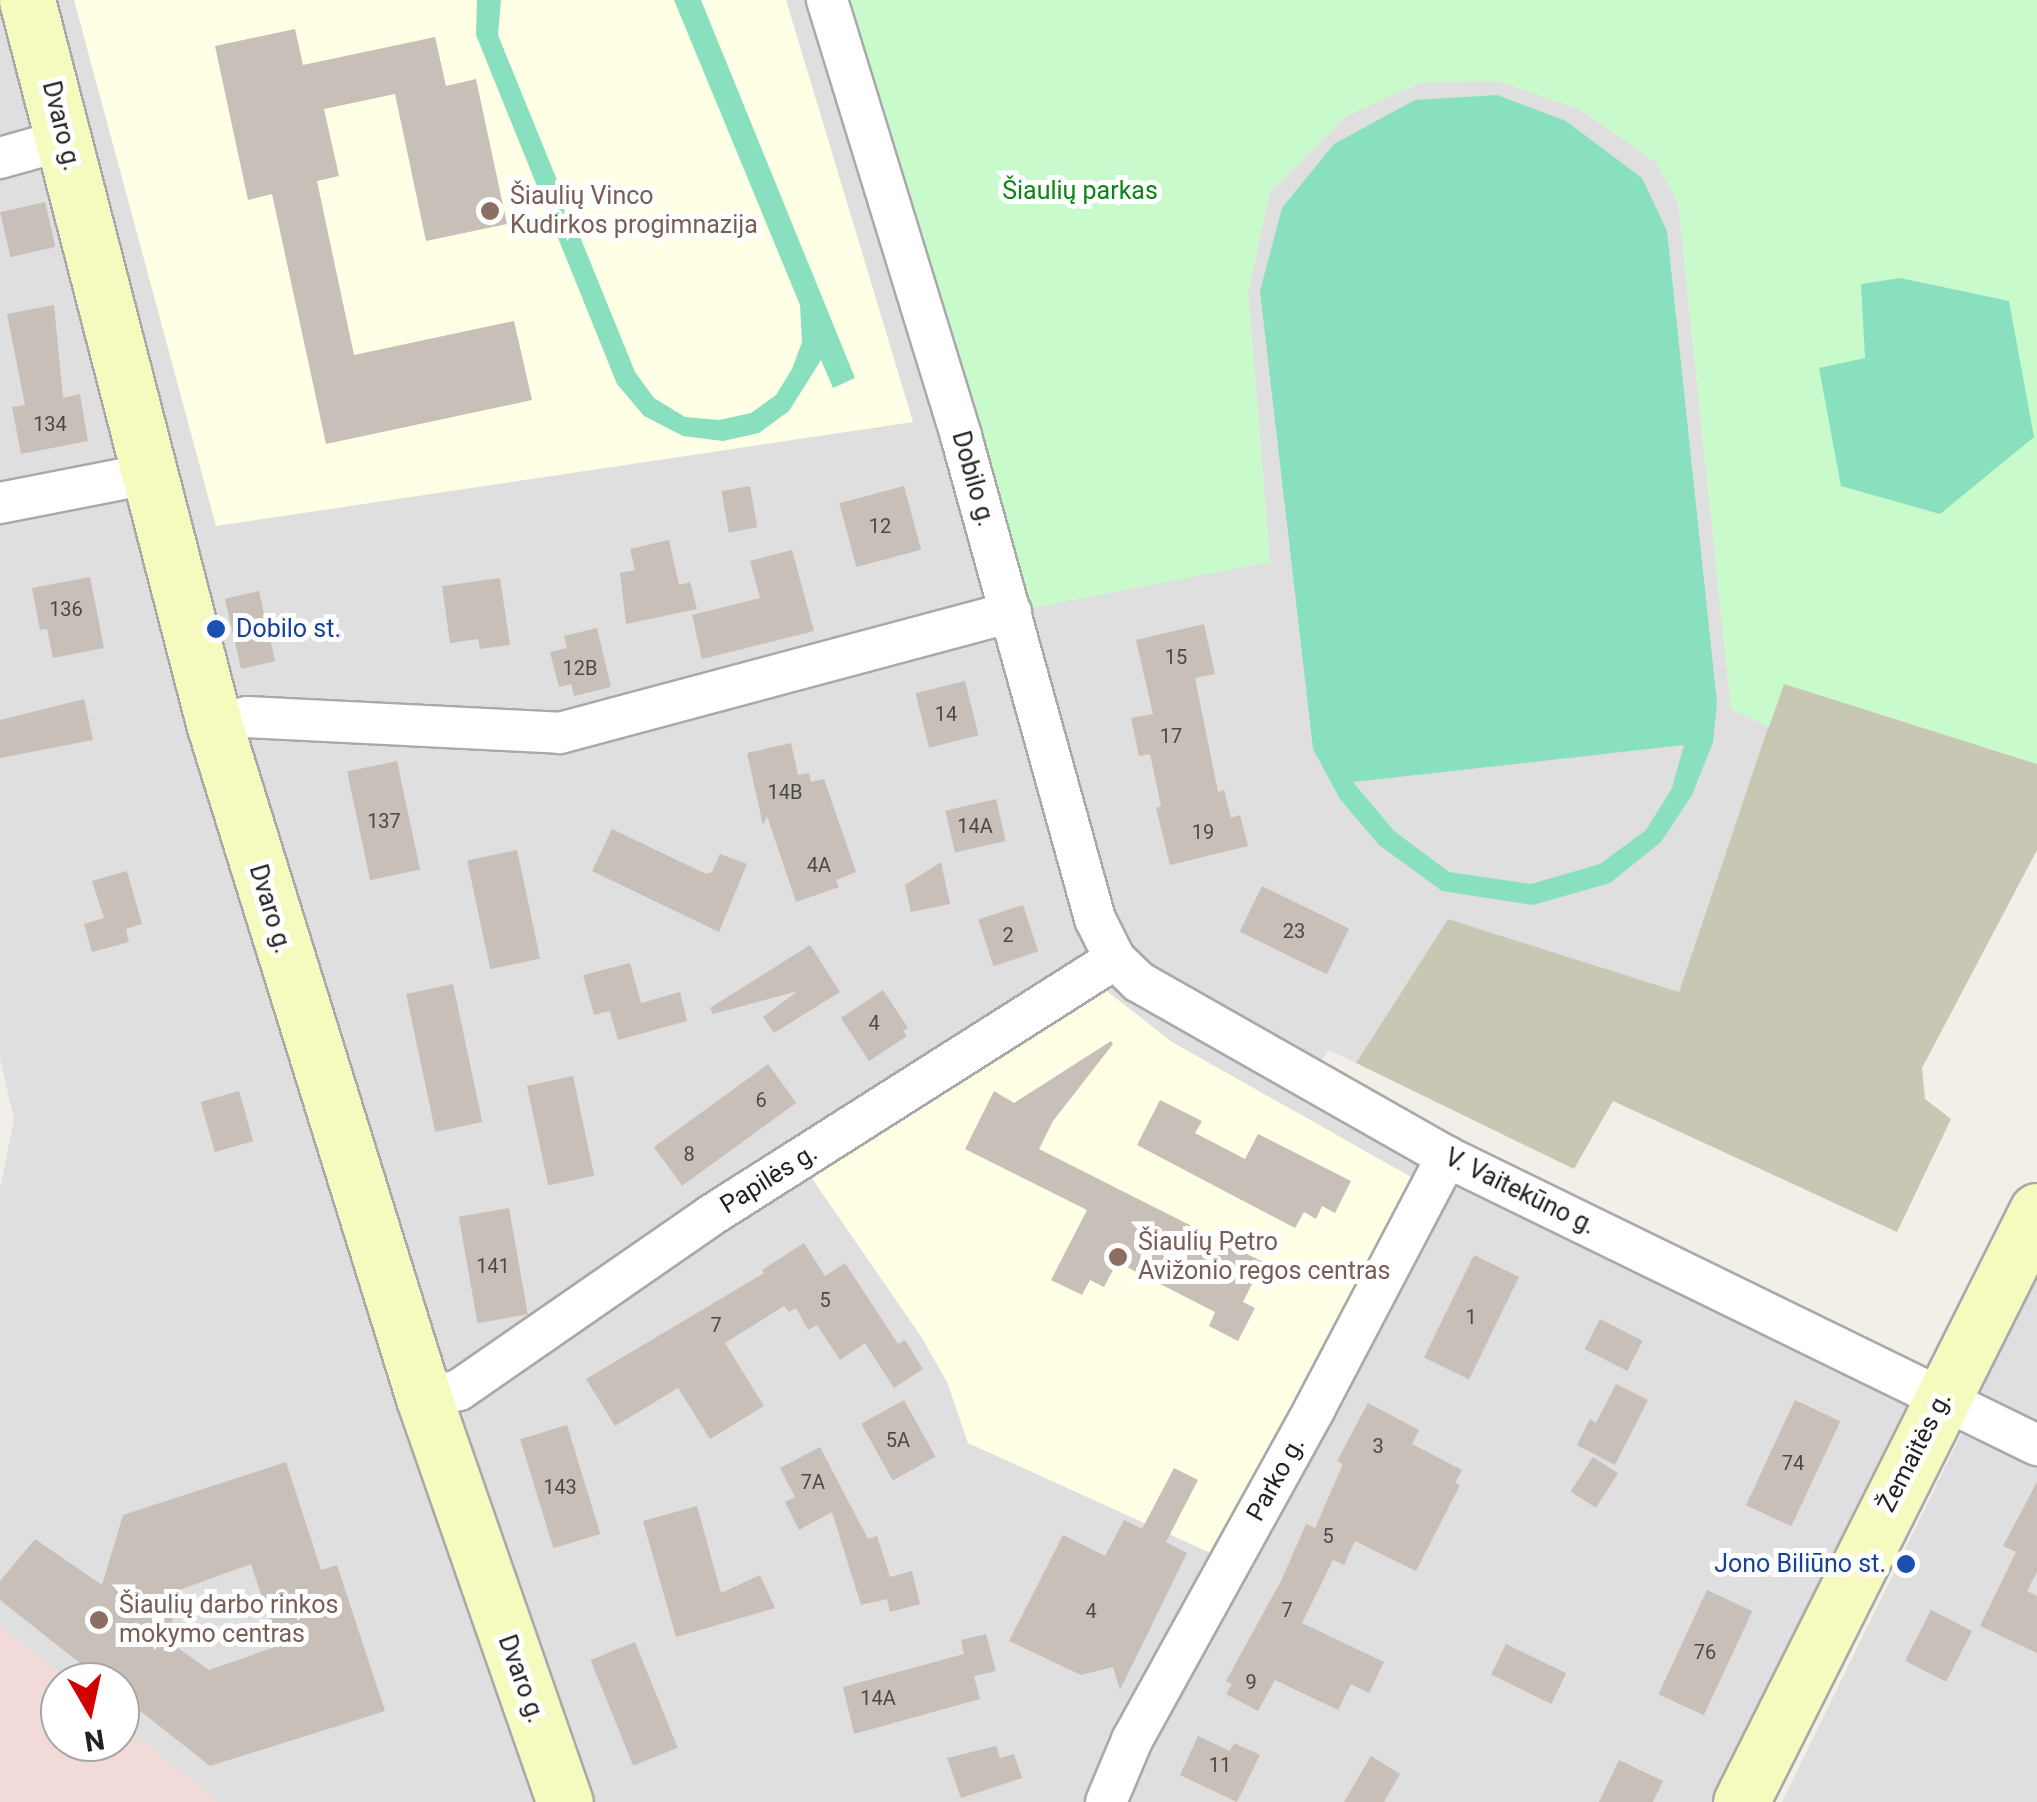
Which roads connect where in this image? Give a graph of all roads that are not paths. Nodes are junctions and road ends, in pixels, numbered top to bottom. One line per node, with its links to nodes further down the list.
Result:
1 (27, 0): 3 (main road, Dvaro g.)
2 (827, 0): 7 (street, Dobilo g.)
3 (64, 140): 4 (street); 5 (main road, Dvaro g.)
4 (0, 158)
5 (148, 474): 6 (street); 8 (main road, Dvaro g.)
6 (0, 503)
7 (1011, 612): 8 (street); 9 (street, Dobilo g.)
8 (214, 723): 13 (main road, Dvaro g.)
9 (1114, 959): 10 (street, V. Vaitekūno g.); 13 (street, Papilės g.)
10 (1447, 1157): 12 (street, V. Vaitekūno g.); 16 (street, Parko g.)
11 (2037, 1211): 12 (main road, Žemaitės g.)
12 (1942, 1397): 14 (street, V. Vaitekūno g.); 17 (main road, Žemaitės g.)
13 (424, 1398): 15 (main road, Dvaro g.)
14 (2037, 1445)
15 (565, 1802)
16 (1106, 1802)
17 (1741, 1802)

